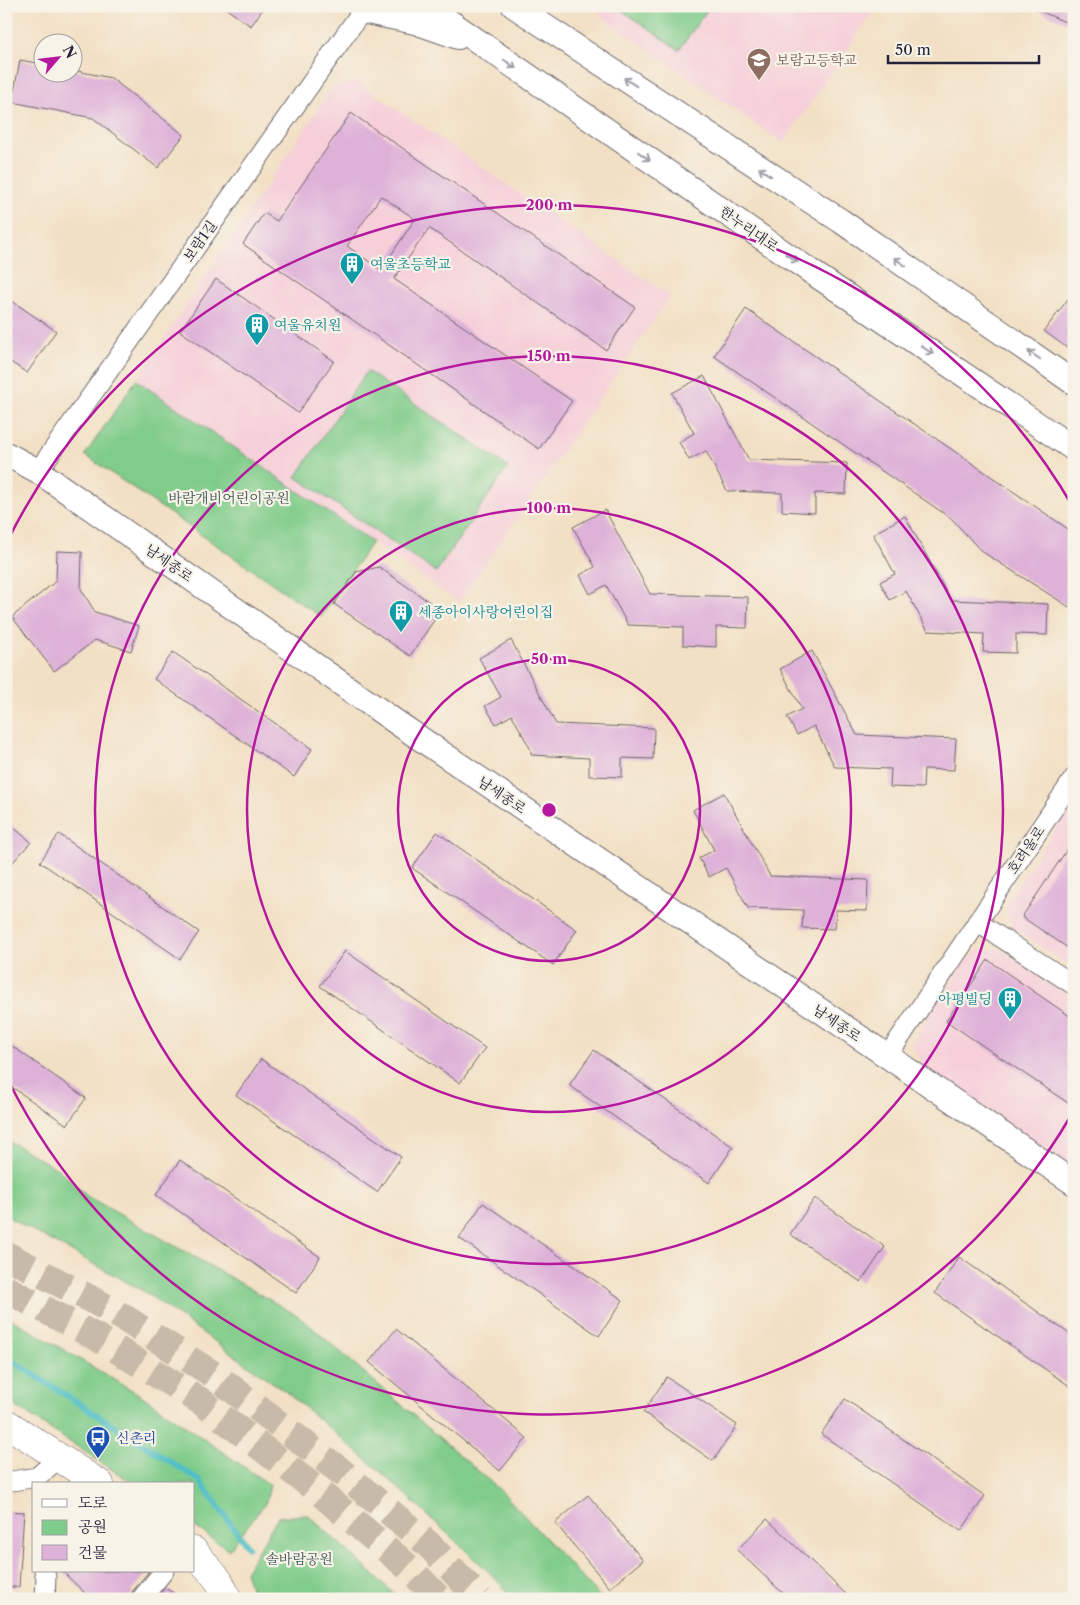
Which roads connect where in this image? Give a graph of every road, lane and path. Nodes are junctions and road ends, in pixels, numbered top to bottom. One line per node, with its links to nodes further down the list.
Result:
1 (427, 6): 4 (street, 한누리대로)
2 (516, 7): 5 (street, one-way to 2)
3 (360, 9): 4 (street); 8 (street, 보람1길)
4 (485, 46): 6 (street, 한누리대로, one-way to 6)
5 (1074, 383)
6 (1074, 449)
7 (6, 454): 8 (street, 남세종로)
8 (38, 471): 12 (street, 남세종로)
9 (1074, 778): 10 (street, 호려울로)
10 (977, 922): 11 (street); 12 (street, 호려울로)
11 (1074, 986)
12 (887, 1057): 13 (street, 남세종로)
13 (1074, 1183)
14 (6, 1423): 15 (main road)
15 (60, 1457): 16 (street); 18 (main road)
16 (37, 1480): 17 (street)
17 (6, 1482)
18 (97, 1482)
19 (195, 1552): 24 (main road)
20 (44, 1572): 22 (street)
21 (163, 1572): 23 (street)
22 (45, 1599)
23 (141, 1599)
24 (228, 1599)

